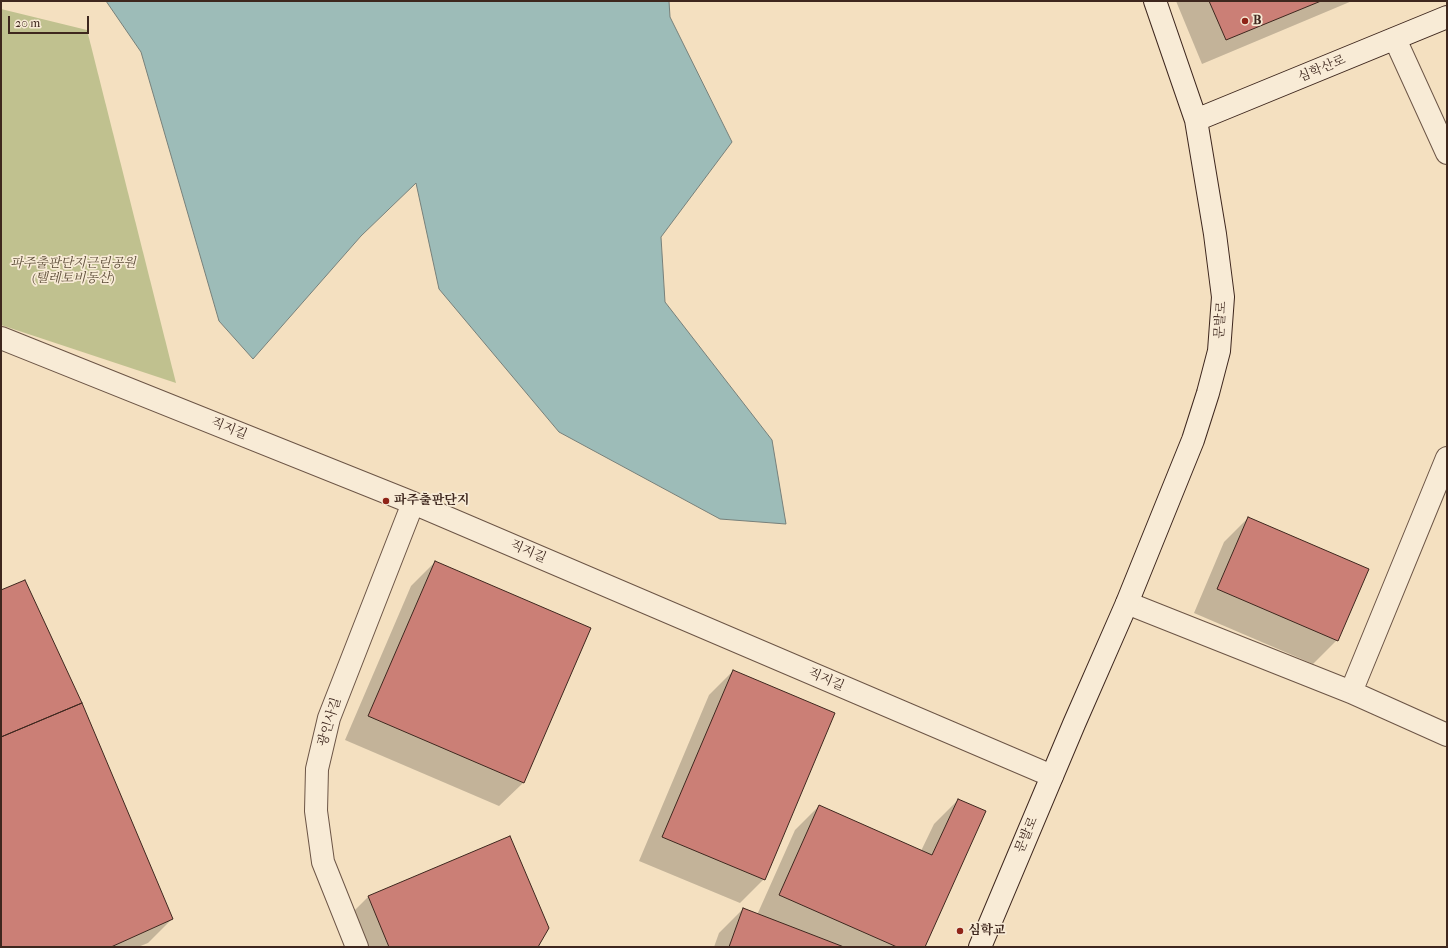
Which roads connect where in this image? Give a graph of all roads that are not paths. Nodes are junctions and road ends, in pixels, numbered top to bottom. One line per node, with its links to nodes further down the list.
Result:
1 (1156, 1): 4 (street, 문발로)
2 (1447, 17): 3 (street, 심학산로)
3 (1395, 39): 4 (street, 심학산로); 5 (street)
4 (1196, 120): 9 (street, 문발로)
5 (1447, 153)
6 (1, 338): 8 (street, 직지길)
7 (1447, 458): 10 (street)
8 (413, 503): 12 (street, 직지길); 13 (street, 광인사길)
9 (1128, 603): 10 (street); 12 (street, 문발로)
10 (1351, 692): 11 (street)
11 (1447, 735)
12 (1052, 776): 14 (street, 문발로)
13 (356, 947)
14 (980, 947)

